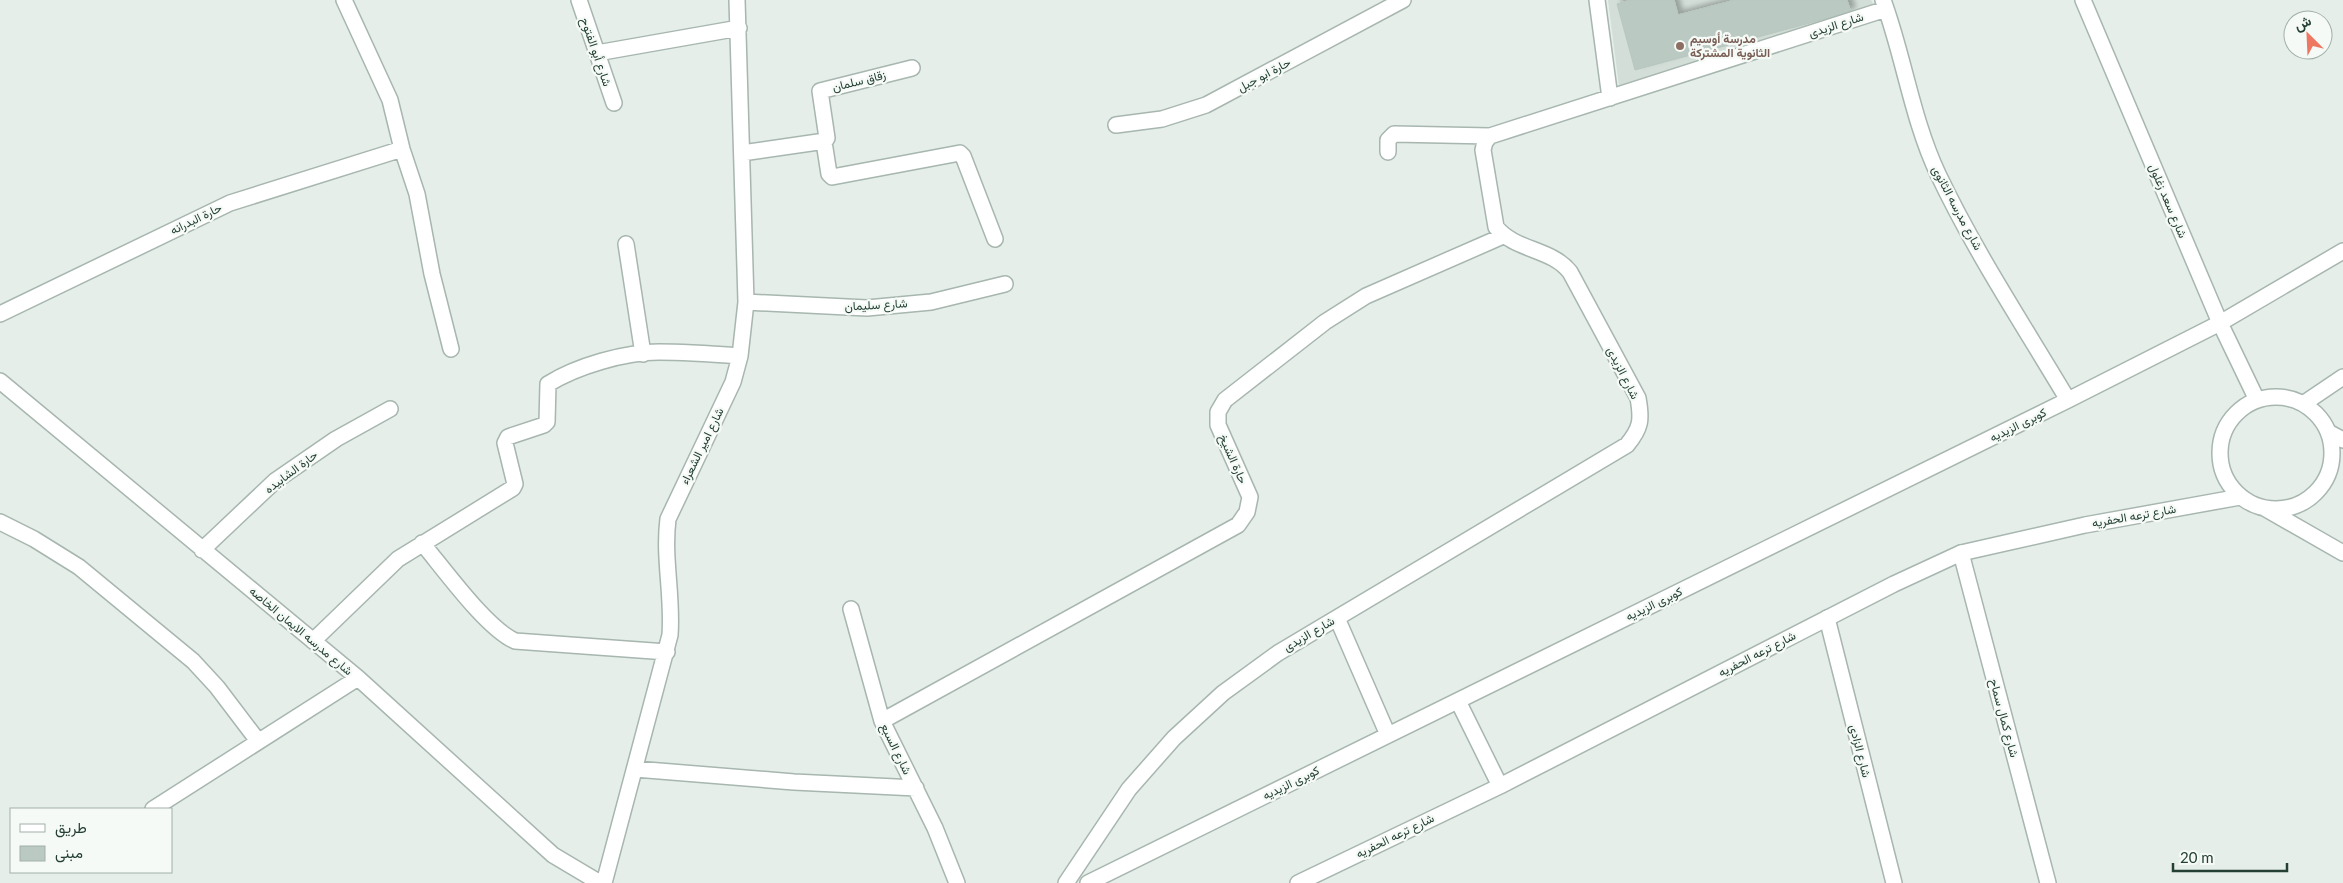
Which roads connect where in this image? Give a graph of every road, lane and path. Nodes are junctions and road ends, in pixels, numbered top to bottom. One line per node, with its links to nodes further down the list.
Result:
1 (344, 0): 16 (street)
2 (578, 0): 9 (street, شارع أبو الفتوح)
3 (737, 0): 8 (street, شارع امير الشعراء)
4 (1402, 0): 13 (street, حارة ابو جبل)
5 (1597, 0): 11 (street)
6 (2083, 0): 26 (street, شارع سعد زغلول)
7 (1884, 4): 11 (street, شارع الزيدى); 32 (street, شارع مدرسه الثانوى)
8 (739, 28): 9 (street); 18 (street, شارع امير الشعراء)
9 (597, 53): 12 (street, شارع أبو الفتوح)
10 (912, 68): 15 (street, زقاق سلمان)
11 (1610, 98): 14 (street, شارع الزيدى)
12 (614, 103)
13 (1116, 125)
14 (1490, 136): 17 (street, شارع الزيدى); 19 (street)
15 (824, 142): 18 (street); 20 (street)
16 (402, 149): 25 (street, حارة البدرانه); 27 (street)
17 (1388, 152)
18 (742, 153): 24 (street, شارع امير الشعراء)
19 (1503, 236): 45 (street, شارع الزيدى); 51 (street, حارة الشيخ)
20 (995, 238)
21 (626, 244): 28 (street)
22 (2343, 251): 26 (street)
23 (1005, 284): 24 (street, شارع سليمان)
24 (746, 302): 29 (street, شارع امير الشعراء)
25 (0, 314)
26 (2220, 323): 32 (street, كوبرى الزيديه); 33 (street, شارع سعد زغلول)
27 (451, 349)
28 (643, 354): 29 (street); 40 (street)
29 (740, 356): 48 (street, شارع امير الشعراء)
30 (2343, 377): 34 (street)
31 (0, 382): 41 (street, شارع مدرسه الايمان الخاصه)
32 (2068, 400): 50 (street, كوبرى الزيديه)
33 (2257, 400): 34 (street); 37 (street)
34 (2303, 404): 36 (street)
35 (390, 408): 41 (street, حارة الشابيده)
36 (2336, 437): 38 (street)
37 (2240, 497): 38 (street); 42 (street, شارع ترعه الحفريه)
38 (2265, 508): 43 (street)
39 (0, 522): 53 (street)
40 (422, 543): 47 (street); 48 (street)
41 (202, 550): 47 (street, شارع مدرسه الايمان الخاصه)
42 (1960, 553): 46 (street, شارع ترعه الحفريه); 65 (street, شارع كمال سماح)
43 (2343, 553)
44 (851, 609): 51 (street, شارع السبع)
45 (1337, 618): 52 (street); 61 (street, شارع الزيدى)
46 (1827, 618): 55 (street, شارع ترعه الحفريه); 64 (street, شارع الزادى)
47 (313, 640): 49 (street, شارع مدرسه الايمان الخاصه)
48 (666, 652): 54 (street, شارع امير الشعراء)
49 (358, 678): 53 (street); 58 (street, شارع مدرسه الايمان الخاصه)
50 (1458, 701): 52 (street, كوبرى الزيديه); 55 (street)
51 (882, 721): 56 (street, شارع السبع)
52 (1388, 735): 62 (street, كوبرى الزيديه)
53 (258, 741): 57 (street)
54 (635, 769): 56 (street); 59 (street, شارع امير الشعراء)
55 (1500, 786): 63 (street, شارع ترعه الحفريه)
56 (916, 788): 60 (street, شارع السبع)
57 (155, 808)
58 (600, 883)
59 (604, 883)
60 (957, 883)
61 (1066, 883)
62 (1088, 883)
63 (1298, 883)
64 (1894, 883)
65 (2048, 883)

